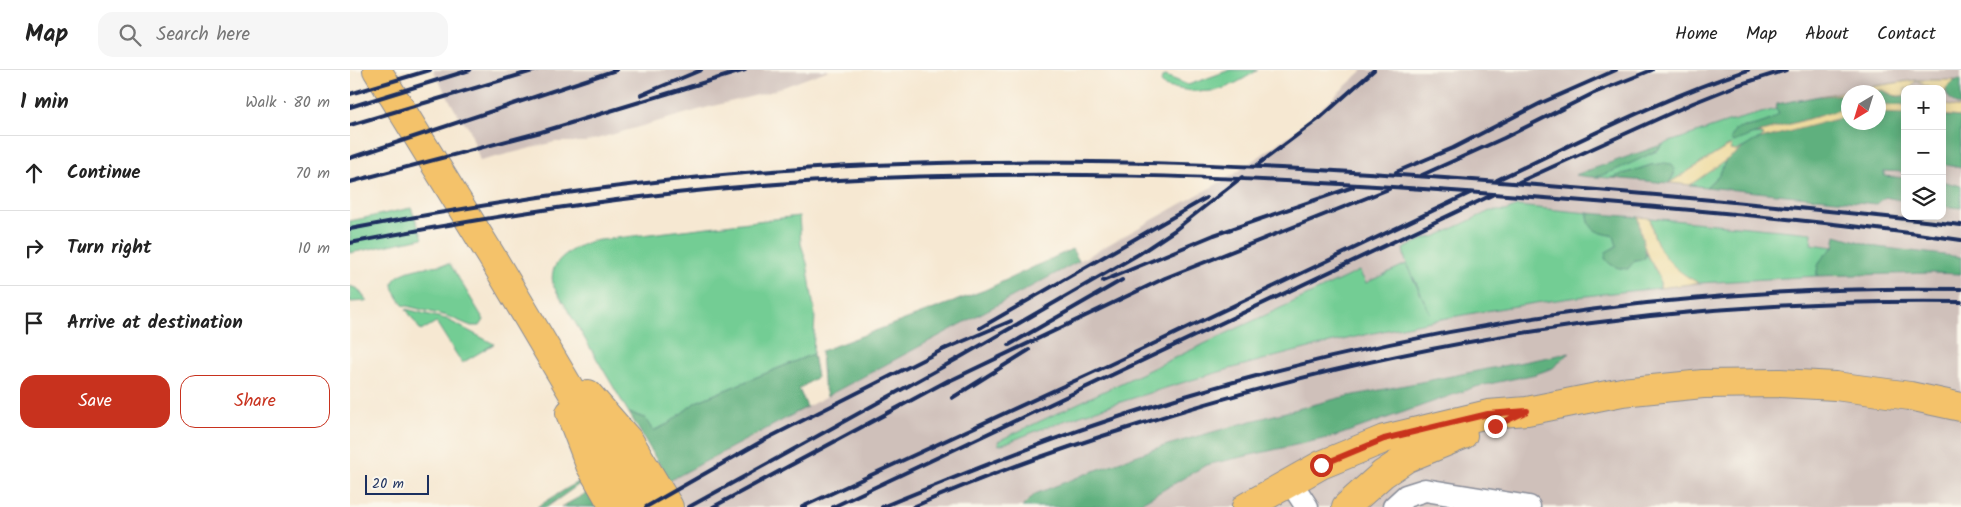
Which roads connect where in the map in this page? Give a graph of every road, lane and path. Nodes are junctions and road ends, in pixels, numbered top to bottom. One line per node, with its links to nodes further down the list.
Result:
1 (364, 70): 4 (main road)
2 (377, 70): 4 (main road)
3 (396, 70): 4 (main road)
4 (492, 257): 5 (main road)
5 (543, 342): 9 (main road); 10 (main road); 11 (main road)
6 (1961, 407): 7 (main road)
7 (1527, 411): 8 (main road); 14 (main road)
8 (1290, 481): 12 (main road); 13 (street)
9 (614, 507)
10 (640, 507)
11 (669, 507)
12 (1246, 507)
13 (1307, 507)
14 (1346, 507)
15 (1394, 507): 16 (street)
16 (1529, 507)

